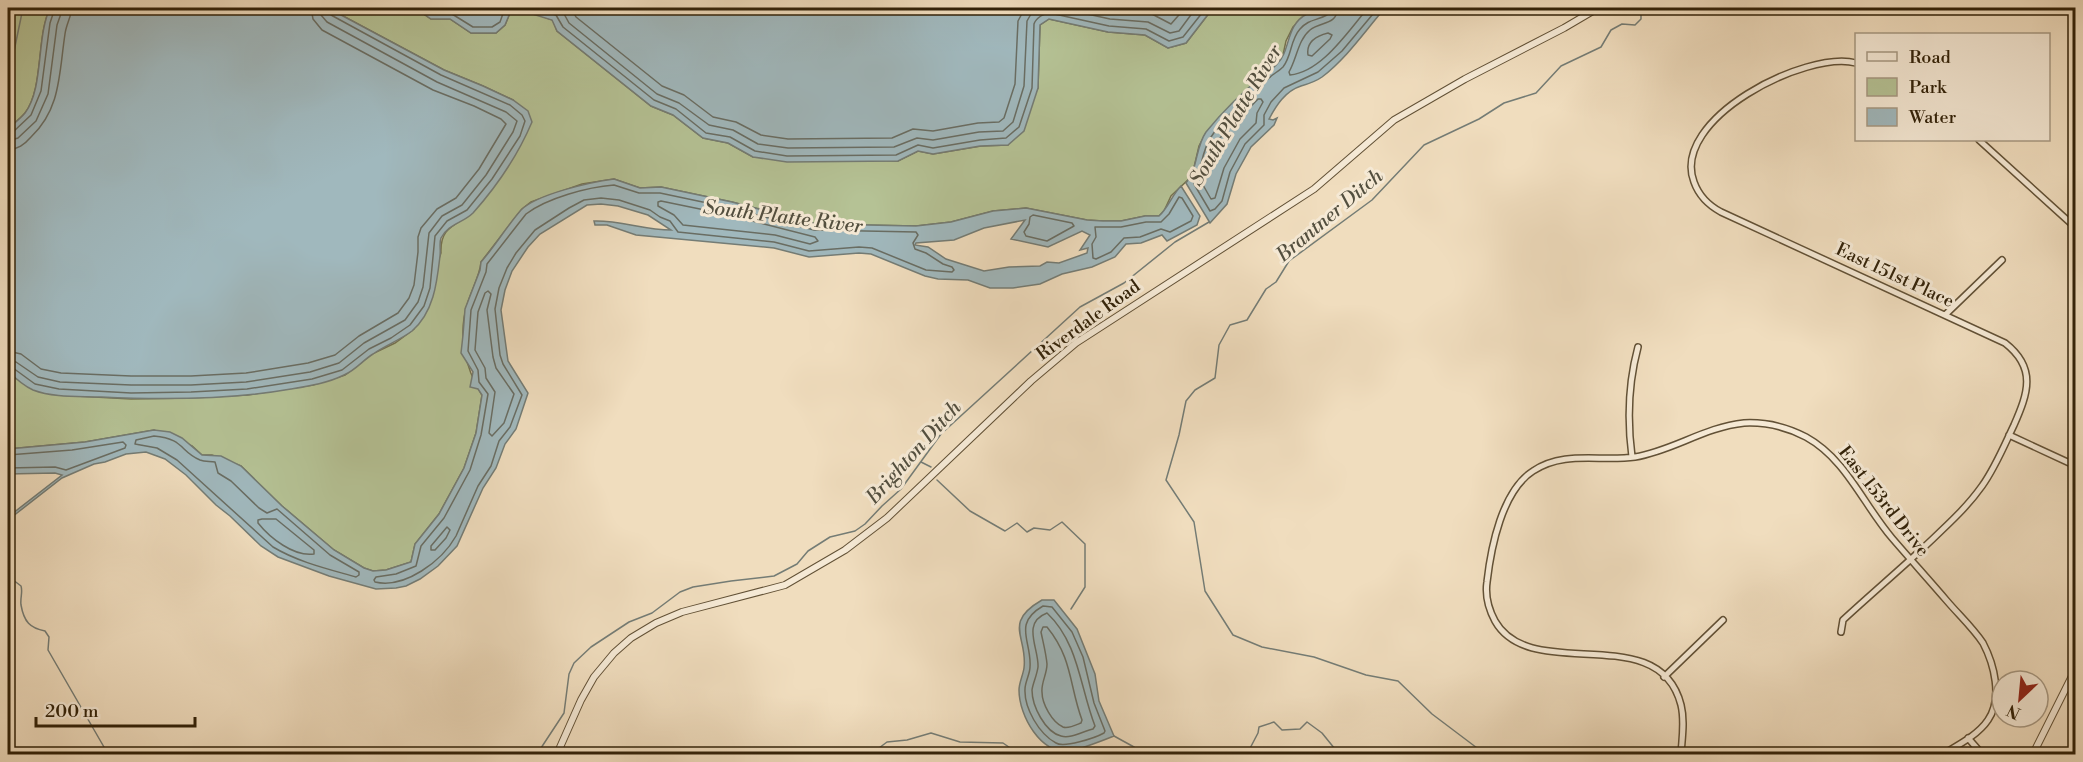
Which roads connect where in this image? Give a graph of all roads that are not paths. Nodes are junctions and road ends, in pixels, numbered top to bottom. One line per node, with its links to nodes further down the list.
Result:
1 (1598, 8): 17 (street, Riverdale Road)
2 (1855, 63): 6 (street, East 151st Place)
3 (1980, 141): 4 (street)
4 (2076, 228)
5 (2002, 260): 6 (street)
6 (1945, 315): 8 (street, East 151st Place)
7 (1638, 347): 9 (street)
8 (2009, 435): 10 (street); 11 (street, East 151st Place)
9 (1632, 457): 11 (street, East 153rd Drive); 15 (street, East 153rd Drive)
10 (2076, 466)
11 (1910, 559): 13 (street, East 151st Place); 16 (street, East 153rd Drive)
12 (1723, 620): 15 (street)
13 (1841, 633)
14 (2076, 668): 21 (street)
15 (1664, 677): 18 (street)
16 (1968, 738): 19 (street, East 153rd Drive); 20 (street)
17 (557, 754)
18 (1681, 754)
19 (1943, 754)
20 (1982, 754)
21 (2033, 754)

